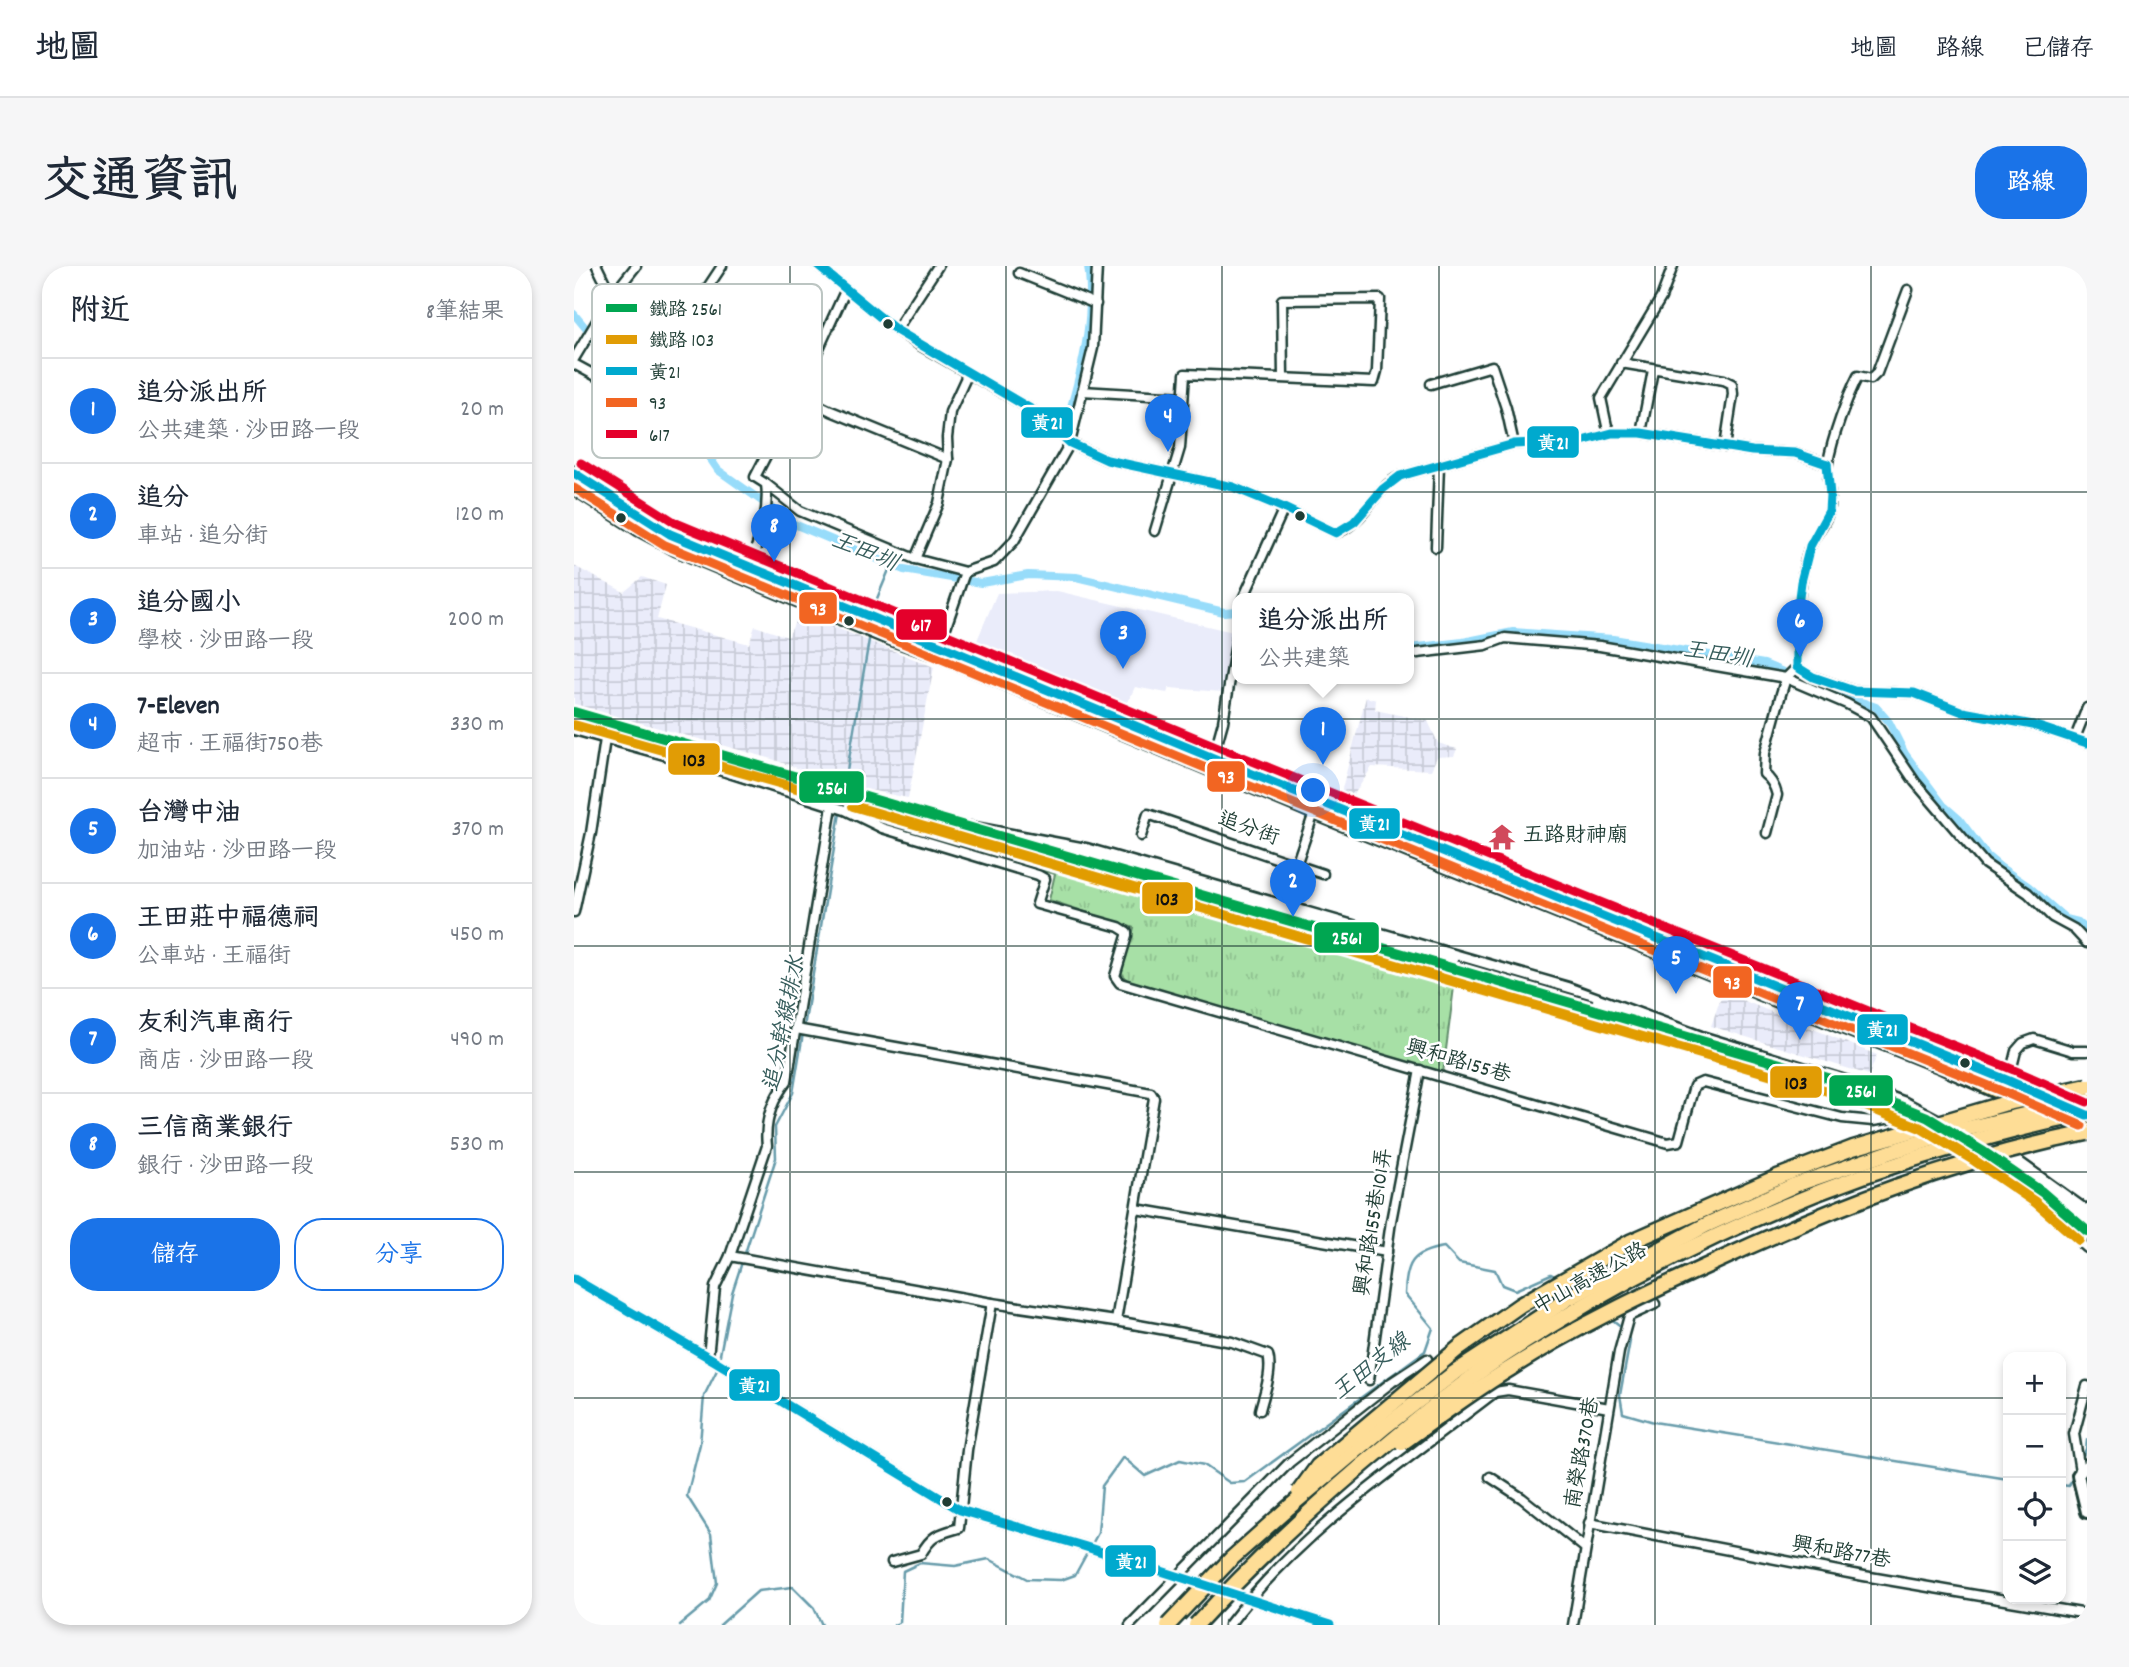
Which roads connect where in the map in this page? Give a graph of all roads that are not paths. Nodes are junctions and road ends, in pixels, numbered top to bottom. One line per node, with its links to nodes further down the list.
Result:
1 (597, 266): 9 (street)
2 (636, 266): 10 (street)
3 (722, 266): 11 (street)
4 (818, 266): 12 (street)
5 (938, 266): 16 (street)
6 (1097, 266): 14 (street)
7 (1673, 266): 19 (street)
8 (1019, 273): 14 (street)
9 (606, 284)
10 (622, 284)
11 (709, 284)
12 (846, 289): 16 (street); 17 (street)
13 (1908, 290): 36 (street)
14 (1096, 304): 26 (street)
15 (592, 329): 18 (street)
16 (896, 330): 22 (street)
17 (822, 340)
18 (574, 359)
19 (1621, 363): 21 (street); 29 (street)
20 (574, 364): 23 (street)
21 (1653, 370): 30 (street); 33 (street)
22 (968, 373): 31 (street); 35 (street)
23 (592, 374)
24 (1283, 378): 24 (street); 27 (street)
25 (1431, 384): 32 (street)
26 (1083, 390): 27 (street); 31 (street)
27 (1183, 397): 39 (street)
28 (822, 406): 35 (street)
29 (1612, 433): 30 (street); 32 (street)
30 (1641, 433): 33 (street)
31 (1070, 443): 39 (street); 47 (street)
32 (1514, 444): 37 (street)
33 (1725, 447): 36 (street)
34 (765, 458): 40 (street)
35 (948, 459): 45 (street)
36 (1827, 464): 52 (street)
37 (1439, 465): 42 (street); 44 (street)
38 (574, 473): 46 (main road)
39 (1171, 474): 42 (street); 43 (street)
40 (766, 484): 45 (street); 46 (street)
41 (574, 487): 46 (main road)
42 (1284, 508): 48 (street)
43 (1155, 531)
44 (1436, 547)
45 (915, 559): 47 (street)
46 (747, 572): 49 (main road)
47 (965, 572): 49 (street)
48 (1246, 593)
49 (938, 650): 54 (main road)
50 (1414, 653): 53 (street)
51 (1232, 667): 60 (street)
52 (1797, 667): 53 (street); 57 (street)
53 (1786, 678): 63 (street); 68 (street)
54 (1078, 707): 60 (main road); 62 (main road)
55 (2087, 708): 57 (street)
56 (574, 730): 58 (street)
57 (2076, 738): 59 (street)
58 (605, 739): 61 (street); 67 (street)
59 (2087, 743)
60 (1213, 758): 62 (main road)
61 (832, 806): 69 (street); 71 (street, 興和路155巷)
62 (1317, 807): 65 (street, 追分街); 72 (main road); 74 (main road)
63 (1767, 833)
64 (1141, 836): 65 (street, 追分街)
65 (1296, 864): 66 (street)
66 (1323, 874)
67 (574, 912)
68 (2086, 942)
69 (796, 1030): 78 (street); 81 (street)
70 (2087, 1051): 72 (street)
71 (1420, 1070): 79 (street, 興和路155巷); 80 (street, 興和路155巷101弄)
72 (2009, 1081): 74 (street); 76 (main road)
73 (2087, 1086): 95 (highway, 中山高速公路, bridge)
74 (2005, 1094): 77 (main road)
75 (2087, 1100): 95 (highway, 中山高速公路, bridge)
76 (2087, 1115): 92 (highway, 中山高速公路, bridge)
77 (2087, 1130): 92 (highway, bridge)
78 (1136, 1209): 80 (street); 85 (street)
79 (2087, 1248)
80 (1387, 1252): 88 (street, 興和路155巷101弄)
81 (730, 1256): 83 (street); 87 (street)
82 (574, 1279): 87 (street)
83 (992, 1303): 85 (street); 96 (street)
84 (1655, 1304): 90 (street, 南榮路370巷)
85 (1116, 1321): 91 (street)
86 (1427, 1359): 101 (street)
87 (715, 1361): 96 (street)
88 (1368, 1380)
89 (2087, 1386): 93 (street)
90 (1609, 1408): 98 (street, 南榮路370巷); 102 (street)
91 (1260, 1410)
92 (1361, 1466): 106 (highway, 中山高速公路, bridge)
93 (2082, 1469): 97 (street)
94 (1490, 1477): 99 (street)
95 (1287, 1509): 105 (highway, 中山高速公路, bridge)
96 (960, 1510): 100 (street); 101 (street)
97 (2087, 1512)
98 (1590, 1523): 99 (street, 南榮路370巷); 103 (street, 興和路77巷)
99 (1585, 1548): 109 (street, 南榮路370巷)
100 (892, 1562)
101 (1178, 1578): 102 (street); 104 (street)
102 (1248, 1600): 107 (street); 108 (street)
103 (2087, 1614)
104 (1130, 1625)
105 (1168, 1625)
106 (1196, 1625)
107 (1229, 1625)
108 (1329, 1625)
109 (1573, 1625)

